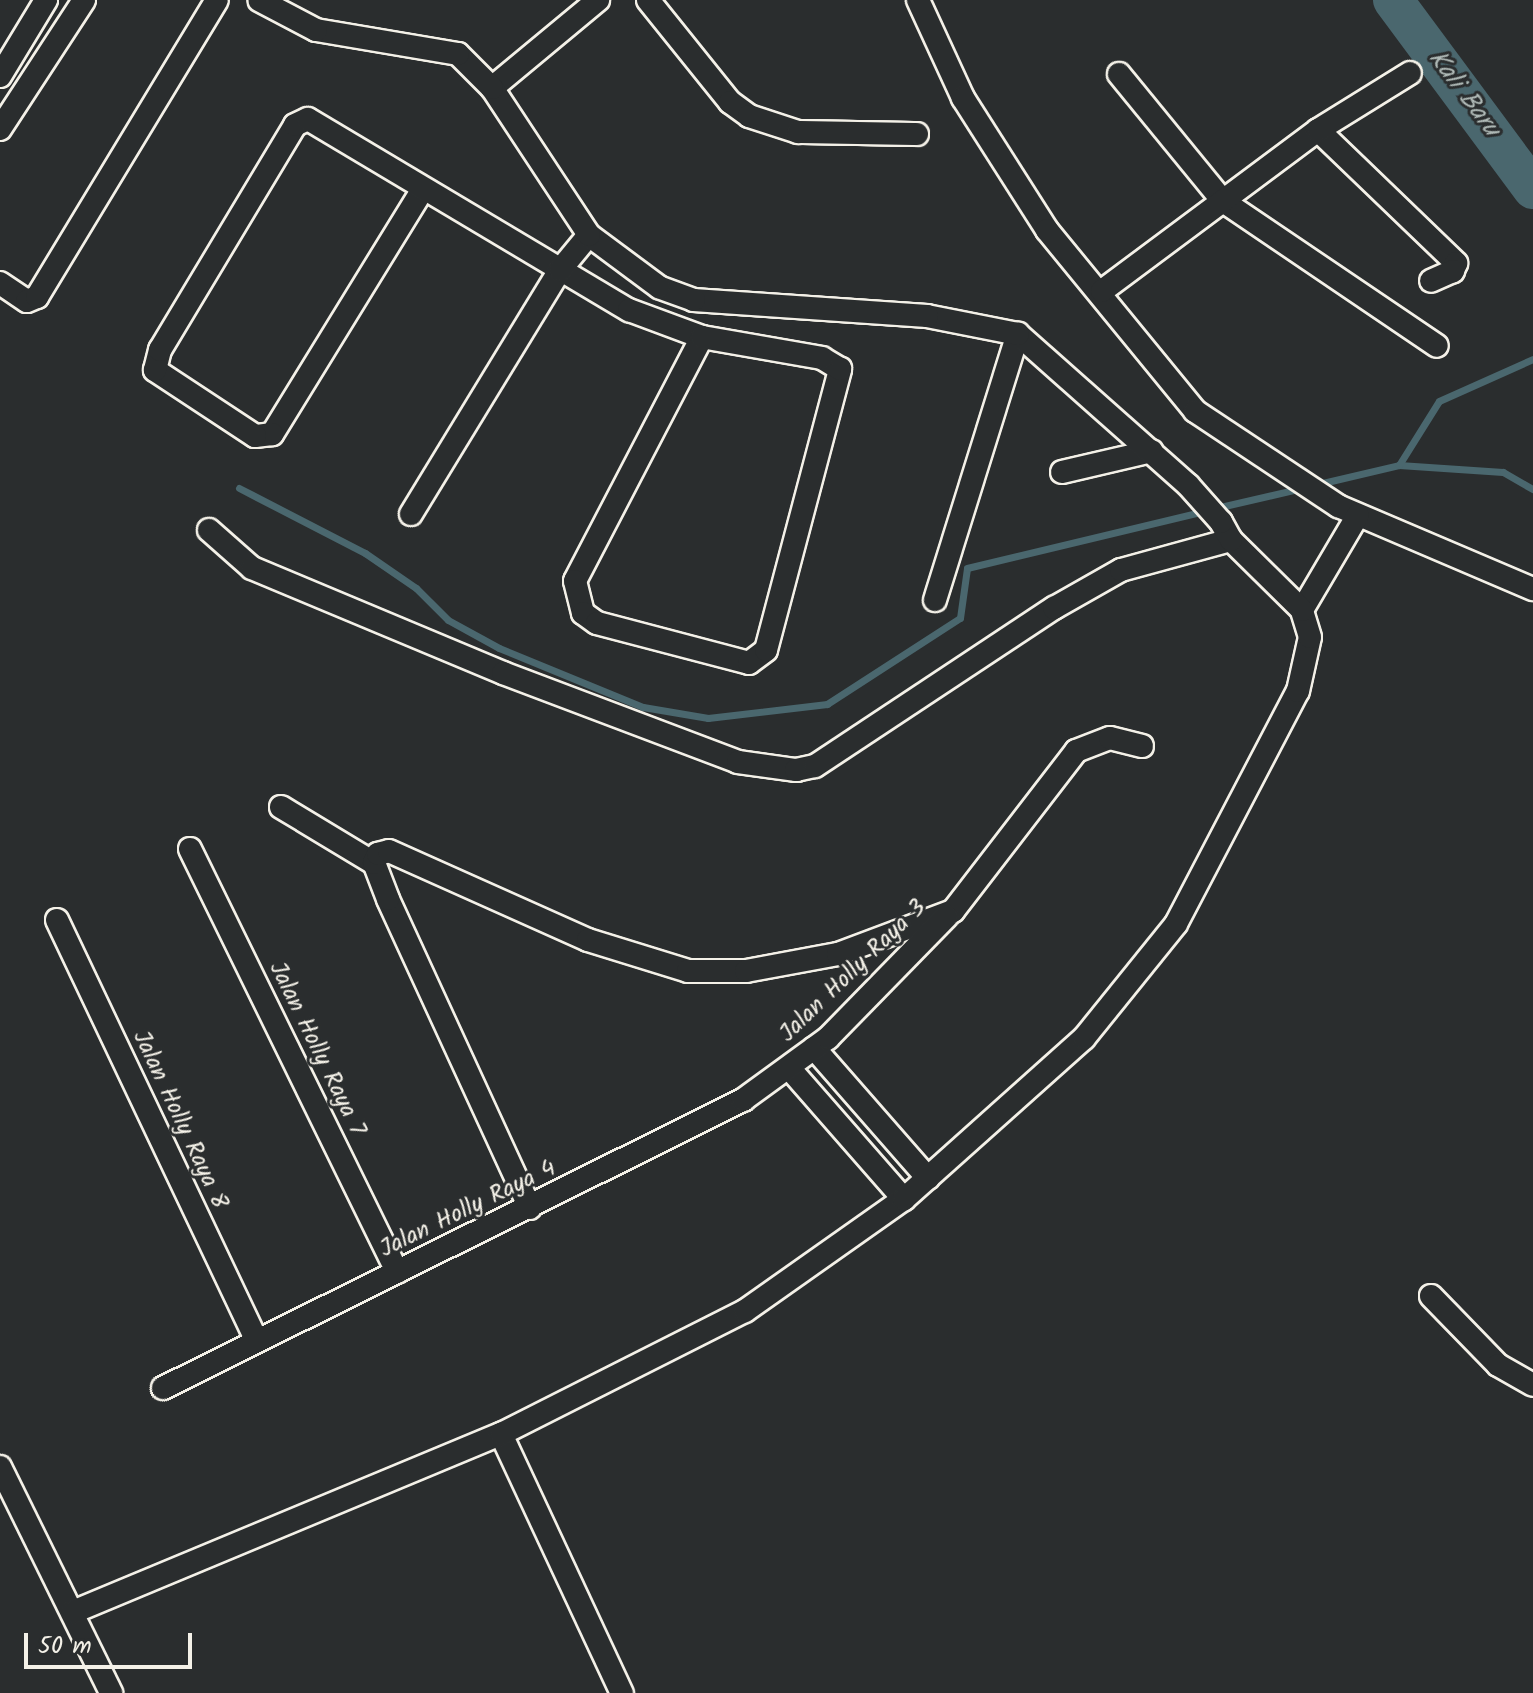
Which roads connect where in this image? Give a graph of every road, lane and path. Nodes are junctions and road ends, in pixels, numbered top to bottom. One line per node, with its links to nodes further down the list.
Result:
1 (46, 0): 10 (street)
2 (84, 0): 12 (street)
3 (217, 0): 20 (street)
4 (259, 0): 11 (street)
5 (598, 0): 11 (street)
6 (648, 0): 14 (street)
7 (918, 0): 21 (street)
8 (1410, 73): 13 (street)
9 (1119, 74): 16 (street)
10 (0, 76)
11 (492, 88): 17 (street)
12 (0, 129)
13 (1318, 130): 16 (street); 19 (street)
14 (917, 134)
15 (423, 189): 15 (street); 18 (street)
16 (1223, 201): 21 (street); 24 (street)
17 (589, 235): 18 (street); 22 (street)
18 (560, 270): 23 (street); 28 (street)
19 (1431, 281)
20 (0, 283)
21 (1102, 291): 27 (street)
22 (1018, 334): 25 (street); 32 (street)
23 (702, 337): 23 (street)
24 (1437, 346)
25 (1152, 451): 26 (street); 30 (street)
26 (1062, 472)
27 (1348, 510): 31 (street); 33 (street)
28 (411, 514)
29 (209, 530): 30 (street)
30 (1226, 531): 33 (street)
31 (1533, 589)
32 (935, 600)
33 (1302, 610): 42 (street)
34 (1142, 746): 38 (street, Jalan Holly Raya 3)
35 (281, 807): 37 (street)
36 (190, 849): 45 (street, Jalan Holly Raya 7)
37 (374, 863): 38 (street); 44 (street)
38 (953, 911): 40 (street, Jalan Holly Raya 3)
39 (57, 920): 47 (street, Jalan Holly Raya 8)
40 (814, 1048): 41 (street, Jalan Holly Raya 3); 42 (street)
41 (790, 1069): 43 (street); 44 (street, Jalan Holly Raya 4)
42 (928, 1178): 43 (street)
43 (904, 1199): 50 (street)
44 (530, 1208): 45 (street, Jalan Holly Raya 4)
45 (397, 1272): 47 (street, Jalan Holly Raya 4)
46 (1431, 1296): 48 (street)
47 (257, 1341): 49 (street, Jalan Holly Raya 4)
48 (1533, 1385)
49 (163, 1388)
50 (501, 1434): 52 (street); 54 (street)
51 (0, 1467): 52 (street)
52 (73, 1612): 53 (street)
53 (111, 1693)
54 (622, 1693)

